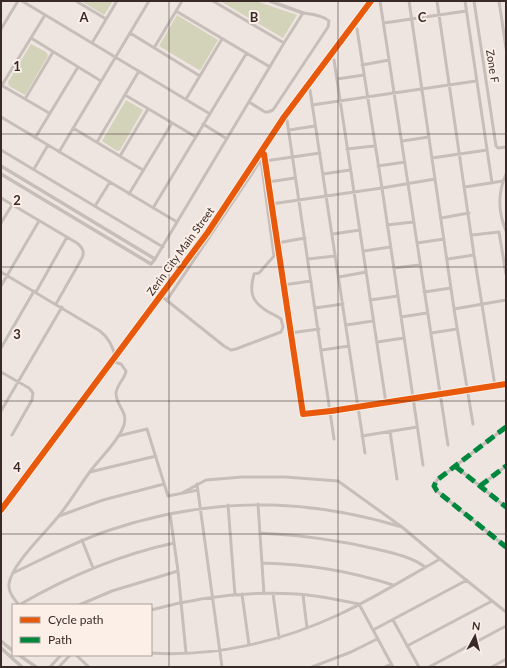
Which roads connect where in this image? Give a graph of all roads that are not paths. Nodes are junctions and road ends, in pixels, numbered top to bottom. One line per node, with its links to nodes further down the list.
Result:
1 (18, 1): 24 (street)
2 (22, 1): 19 (street)
3 (76, 1): 21 (street)
4 (117, 1): 21 (street)
5 (149, 1): 26 (street)
6 (182, 1): 16 (street)
7 (214, 1): 30 (street)
8 (270, 1): 18 (street)
9 (371, 1): 155 (street, Zerin City Main Street)
10 (380, 1): 23 (street)
11 (409, 1): 22 (street)
12 (437, 1): 20 (street)
13 (465, 1): 17 (street)
14 (474, 1): 77 (street, Zone F)
15 (499, 1): 32 (street)
16 (176, 11): 28 (street); 31 (street)
17 (466, 11): 20 (street); 46 (street)
18 (303, 13): 30 (street); 57 (street)
19 (45, 15): 27 (street); 29 (street)
20 (439, 15): 22 (street); 47 (street)
21 (106, 19): 29 (street)
22 (412, 20): 23 (street); 49 (street)
23 (384, 23): 37 (street)
24 (1, 29)
25 (356, 29): 38 (street)
26 (130, 33): 31 (street); 35 (street)
27 (31, 38): 33 (street); 48 (street)
28 (222, 39): 34 (street); 43 (street)
29 (92, 43): 35 (street)
30 (284, 43): 40 (street)
31 (154, 48): 43 (street)
32 (506, 48)
33 (53, 52): 39 (street); 54 (street)
34 (246, 54): 40 (street); 61 (street)
35 (116, 57): 41 (street); 45 (street)
36 (334, 60): 44 (street)
37 (389, 60): 38 (street); 51 (street)
38 (362, 65): 42 (street)
39 (78, 67): 45 (street); 60 (street)
40 (270, 68): 57 (street)
41 (139, 71): 52 (street); 55 (street)
42 (364, 75): 44 (street); 53 (street)
43 (200, 76): 55 (street)
44 (337, 79): 56 (street)
45 (101, 80): 67 (street)
46 (476, 80): 47 (street); 80 (street)
47 (449, 84): 49 (street); 84 (street)
48 (2, 85): 54 (street)
49 (422, 88): 51 (street); 70 (street)
50 (310, 90): 58 (street)
51 (394, 92): 53 (street); 73 (street)
52 (125, 95): 59 (street); 74 (street)
53 (367, 97): 56 (street); 76 (street)
54 (25, 99): 60 (street)
55 (186, 99): 61 (street)
56 (340, 101): 58 (street); 78 (street)
57 (249, 102): 72 (street)
58 (312, 105): 66 (street)
59 (148, 109): 64 (street); 85 (street)
60 (50, 113): 71 (street)
61 (210, 114): 65 (street)
62 (1, 117): 71 (street)
63 (287, 120): 68 (street)
64 (172, 123): 69 (street); 93 (street)
65 (203, 124): 69 (street); 72 (street)
66 (315, 126): 68 (street); 82 (street)
67 (73, 128): 74 (street); 81 (street)
68 (289, 130): 86 (street)
69 (196, 137): 117 (street)
70 (429, 137): 73 (street); 87 (street)
71 (35, 138): 75 (street)
72 (227, 139): 121 (street)
73 (402, 141): 89 (street)
74 (97, 142): 85 (street)
75 (48, 145): 81 (street); 92 (street)
76 (374, 146): 78 (street); 91 (street)
77 (506, 147)
78 (347, 149): 94 (street)
79 (1, 150): 92 (street)
80 (486, 150): 84 (street); 103 (street)
81 (59, 152): 101 (street)
82 (320, 153): 86 (street); 96 (street)
83 (264, 154): 88 (street)
84 (459, 154): 87 (street); 105 (street)
85 (120, 156): 93 (street)
86 (292, 158): 88 (street); 98 (street)
87 (432, 158): 99 (street)
88 (265, 161): 102 (street)
89 (405, 162): 91 (street); 104 (street)
90 (1, 166): 109 (street)
91 (378, 166): 106 (street)
92 (34, 169): 116 (street)
93 (144, 170): 108 (street)
94 (350, 170): 96 (street); 107 (street)
95 (1, 174): 113 (street)
96 (323, 174): 110 (street)
97 (506, 174): 100 (street)
98 (295, 178): 102 (street); 112 (street)
99 (435, 179): 104 (street); 119 (street)
100 (503, 181): 103 (street); 126 (street)
101 (110, 182): 108 (street); 116 (street)
102 (268, 182): 115 (street)
103 (492, 183): 105 (street)
104 (409, 184): 106 (street); 122 (street)
105 (465, 187): 118 (street)
106 (382, 188): 107 (street); 124 (street)
107 (354, 192): 110 (street); 125 (street)
108 (129, 194): 117 (street)
109 (50, 195): 113 (street); 139 (street)
110 (326, 196): 112 (street); 127 (street)
111 (1, 198): 114 (street)
112 (298, 199): 115 (street); 130 (street)
113 (46, 201): 139 (street)
114 (12, 204): 120 (street); 123 (street)
115 (270, 204): 132 (street)
116 (95, 206): 134 (street)
117 (153, 208): 121 (street)
118 (469, 213): 119 (street); 128 (street)
119 (441, 218): 131 (street)
120 (39, 221): 129 (street); 147 (street)
121 (177, 222): 134 (street)
122 (413, 222): 124 (street); 133 (street)
123 (1, 223)
124 (387, 225): 135 (street)
125 (360, 230): 127 (street); 136 (street)
126 (506, 231)
127 (333, 234): 138 (street)
128 (472, 235): 137 (street); 146 (street)
129 (67, 238): 153 (street); 160 (street)
130 (305, 238): 132 (street); 140 (street)
131 (444, 239): 133 (street); 141 (street)
132 (277, 243): 150 (street)
133 (417, 243): 142 (street)
134 (162, 247): 139 (street)
135 (390, 247): 136 (street); 143 (street)
136 (364, 251): 145 (street)
137 (474, 255): 141 (street); 162 (street)
138 (335, 256): 140 (street); 148 (street)
139 (155, 259)
140 (308, 259): 149 (street)
141 (448, 259): 152 (street)
142 (420, 265): 143 (street); 154 (street)
143 (394, 268): 156 (street)
144 (1, 272): 147 (street)
145 (366, 272): 148 (street); 158 (street)
146 (506, 274)
147 (7, 276): 151 (street); 153 (street)
148 (339, 277): 161 (street)
149 (311, 281): 150 (street); 164 (street)
150 (283, 285): 172 (street)
151 (1, 286)
152 (451, 288): 154 (street); 165 (street)
153 (35, 292): 160 (street); 177 (street)
154 (424, 292): 166 (street)
155 (161, 294): 157 (street); 179 (street, Zerin City Main Street)
156 (398, 296): 158 (street); 167 (street)
157 (168, 299): 157 (street)
158 (370, 300): 168 (street)
159 (506, 300): 162 (street)
160 (56, 304): 163 (street)
161 (343, 304): 164 (street); 169 (street)
162 (482, 304): 165 (street); 184 (street)
163 (62, 308): 179 (street); 182 (street)
164 (315, 308): 170 (street)
165 (454, 309): 171 (street)
166 (427, 313): 167 (street); 173 (street)
167 (401, 317): 174 (street)
168 (373, 321): 169 (street); 175 (street)
169 (346, 325): 176 (street)
170 (319, 329): 172 (street); 178 (street)
171 (457, 329): 173 (street); 185 (street)
172 (290, 333): 191 (street)
173 (431, 333): 186 (street)
174 (404, 338): 175 (street); 187 (street)
175 (376, 342): 188 (street)
176 (349, 346): 178 (street); 189 (street)
177 (1, 348)
178 (322, 350): 191 (street)
179 (115, 357): 180 (street, Zerin City Main Street)
180 (112, 362): 197 (street); 217 (street, Zerin City Main Street)
181 (1, 372): 182 (street)
182 (18, 382): 190 (street); 196 (street)
183 (506, 384): 184 (street)
184 (495, 386): 185 (street)
185 (468, 390): 186 (street); 192 (street)
186 (440, 394): 187 (street); 200 (street)
187 (413, 399): 188 (street); 193 (street)
188 (386, 403): 189 (street)
189 (358, 407): 191 (street); 198 (street)
190 (1, 411)
191 (331, 411): 199 (street)
192 (473, 424)
193 (417, 427): 195 (street); 203 (street)
194 (506, 427): 204 (street)
195 (390, 431): 198 (street); 207 (street)
196 (12, 435)
197 (118, 436): 202 (street); 206 (street)
198 (362, 436): 201 (street)
199 (334, 439)
200 (448, 446)
201 (365, 453)
202 (156, 456): 206 (street); 208 (street)
203 (423, 464)
204 (455, 466): 210 (street); 224 (street)
205 (506, 466): 210 (street)
206 (89, 472): 219 (street)
207 (397, 479)
208 (164, 484): 212 (street); 219 (street)
209 (197, 484): 211 (street); 212 (street); 220 (street)
210 (480, 486): 215 (street)
211 (198, 490): 212 (street); 216 (street)
212 (182, 493)
213 (258, 504): 214 (street); 220 (street); 221 (street)
214 (228, 505): 216 (street); 233 (street)
215 (506, 507)
216 (200, 508): 218 (street); 238 (street)
217 (1, 510)
218 (170, 514): 222 (street); 223 (street)
219 (58, 516): 230 (street)
220 (402, 527): 225 (street)
221 (260, 533): 226 (street); 227 (street)
222 (82, 540): 228 (street); 230 (street)
223 (174, 543): 228 (street); 229 (street)
224 (506, 547)
225 (440, 559): 227 (street); 231 (street)
226 (262, 563): 232 (street); 235 (street)
227 (425, 567): 232 (street)
228 (93, 568): 242 (street)
229 (178, 571): 240 (street); 243 (street)
230 (13, 573): 241 (street)
231 (467, 580): 239 (street); 247 (street)
232 (393, 585): 244 (street)
233 (235, 594): 234 (street); 238 (street)
234 (242, 594): 235 (street); 254 (street)
235 (264, 594): 236 (street)
236 (272, 594): 237 (street); 251 (street)
237 (303, 595): 244 (street); 249 (street)
238 (213, 597): 240 (street); 258 (street)
239 (492, 601): 246 (street); 255 (street)
240 (180, 602): 245 (street); 260 (street)
241 (18, 604)
242 (21, 604)
243 (81, 604)
244 (359, 604): 249 (street); 250 (street)
245 (152, 610)
246 (506, 612)
247 (393, 620): 250 (street); 255 (street)
248 (506, 626): 276 (street)
249 (307, 628): 251 (street)
250 (373, 630): 252 (street)
251 (278, 638): 254 (street)
252 (377, 639): 266 (street); 273 (street)
253 (1, 641): 257 (street)
254 (249, 645): 258 (street)
255 (407, 646): 275 (street)
256 (1, 648): 267 (street)
257 (12, 649)
258 (220, 650): 260 (street); 272 (street)
259 (152, 653): 260 (street)
260 (186, 653)
261 (20, 656): 268 (street)
262 (60, 656): 269 (street)
263 (69, 656): 270 (street)
264 (77, 656): 271 (street)
265 (506, 659): 277 (street)
266 (392, 666): 274 (street)
267 (22, 667)
268 (36, 667)
269 (50, 667)
270 (59, 667)
271 (89, 667)
272 (222, 667)
273 (312, 667)
274 (386, 667)
275 (419, 667)
276 (429, 667)
277 (492, 667)

